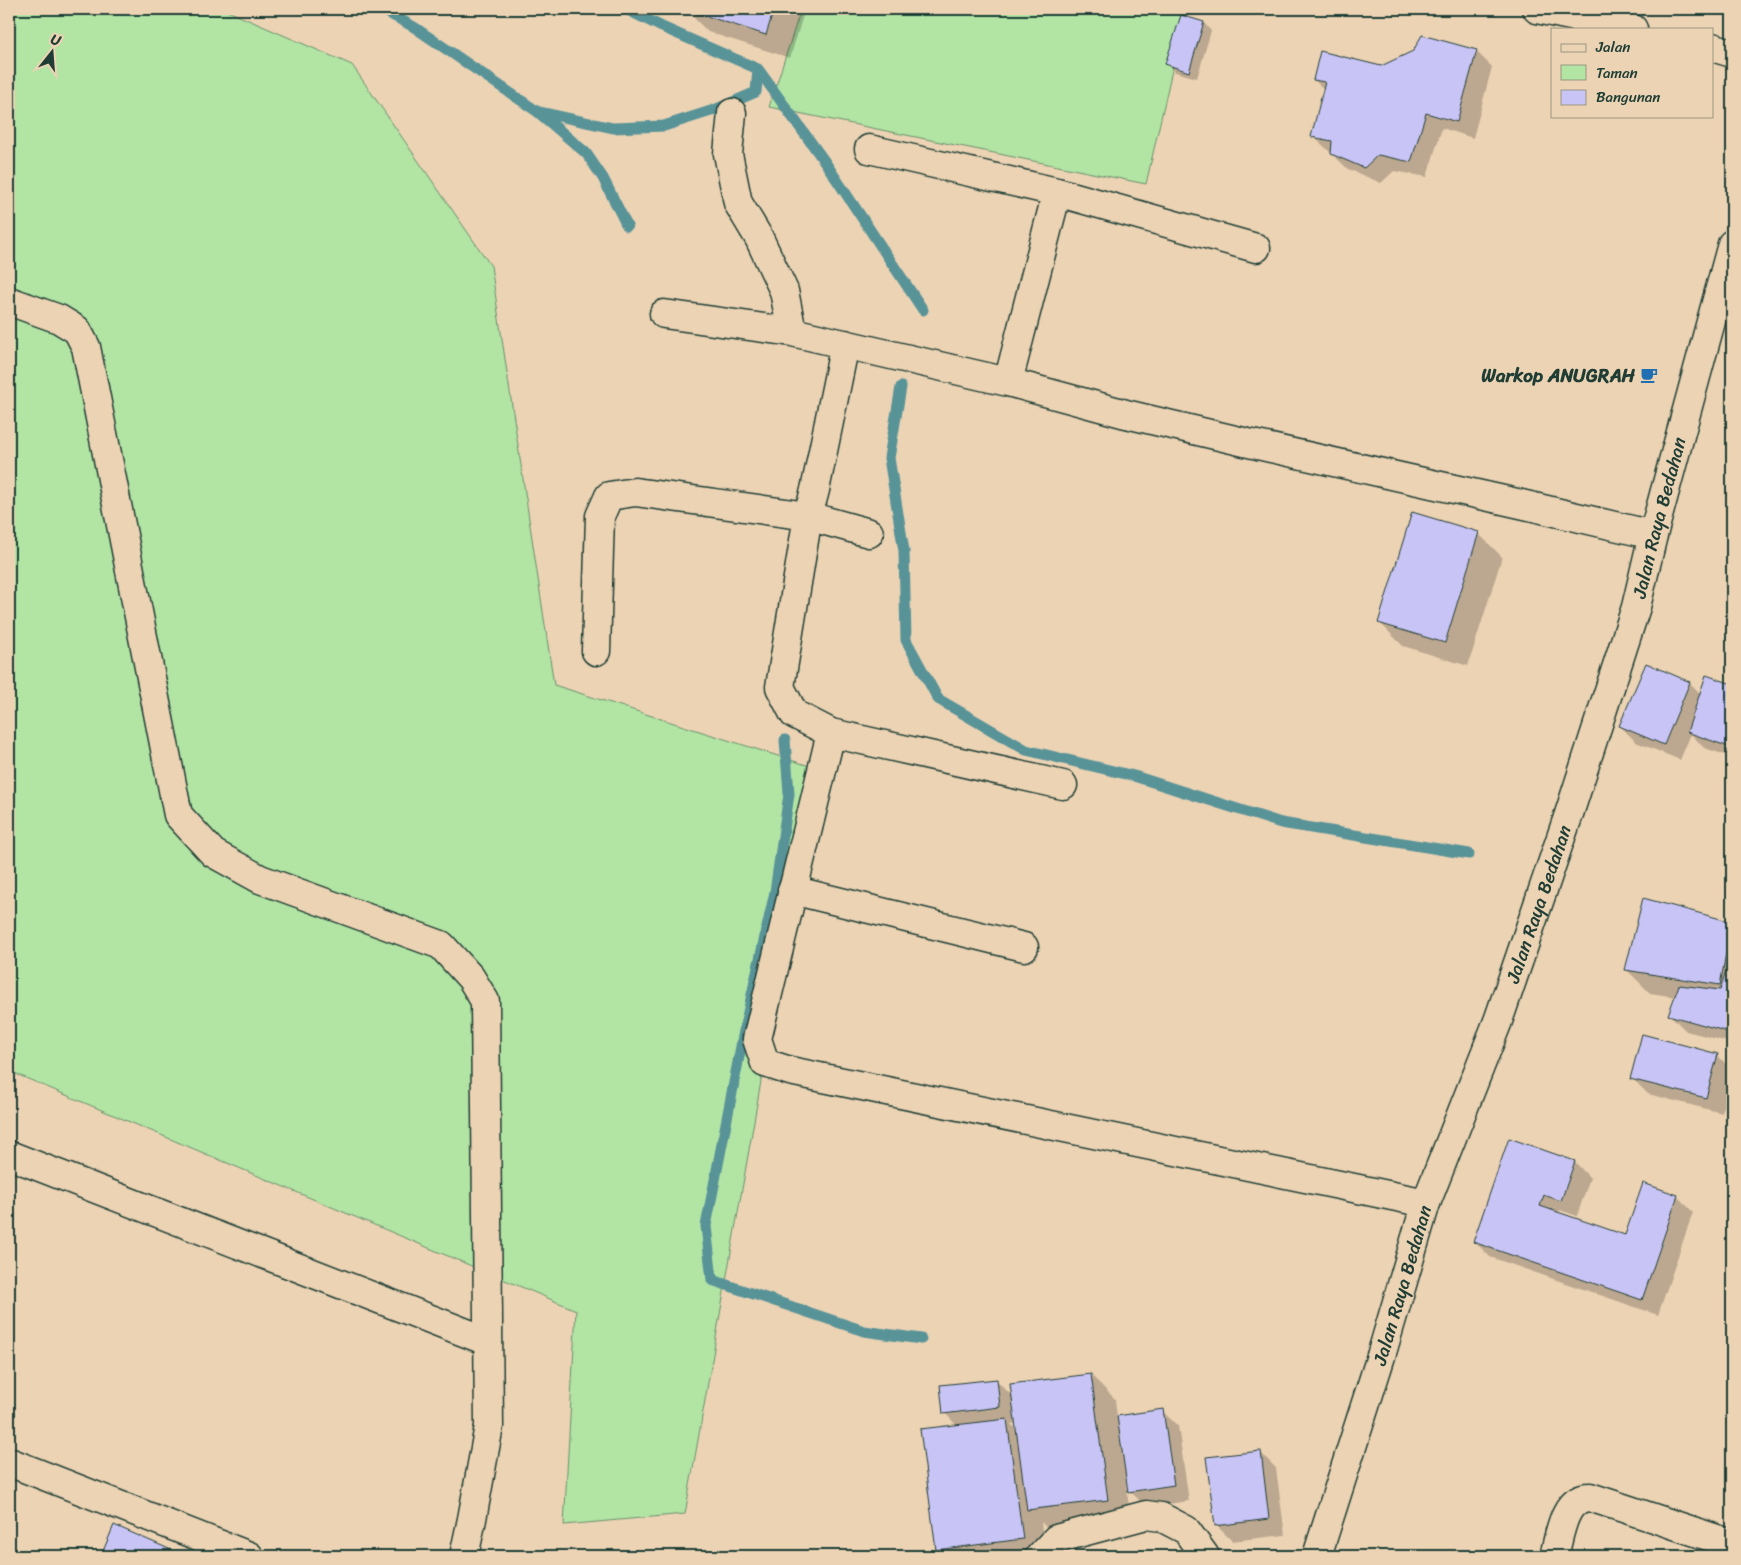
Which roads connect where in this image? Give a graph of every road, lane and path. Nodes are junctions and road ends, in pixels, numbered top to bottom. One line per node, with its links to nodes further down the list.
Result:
1 (1537, 9): 2 (street)
2 (1627, 28)
3 (1714, 48): 4 (street)
4 (1732, 53)
5 (732, 113): 12 (street)
6 (869, 149): 7 (street)
7 (1057, 192): 9 (street); 14 (street)
8 (1732, 244): 17 (street, Jalan Raya Bedahan)
9 (1256, 248)
10 (9, 301): 25 (street)
11 (664, 314): 12 (street)
12 (792, 332): 13 (street)
13 (845, 344): 14 (street); 15 (street)
14 (1008, 382): 17 (street)
15 (808, 516): 16 (street); 18 (street); 19 (street)
16 (869, 532)
17 (1653, 535): 24 (street, Jalan Raya Bedahan)
18 (596, 651)
19 (830, 733): 20 (street); 21 (street)
20 (1064, 784)
21 (792, 890): 22 (street); 24 (street)
22 (1024, 947)
23 (9, 1156): 25 (street)
24 (1426, 1203): 32 (street, Jalan Raya Bedahan)
25 (487, 1341): 29 (street)
26 (9, 1462): 28 (street)
27 (1732, 1544): 33 (street)
28 (249, 1556)
29 (464, 1556)
30 (1040, 1556): 31 (street)
31 (1205, 1556)
32 (1317, 1556)
33 (1554, 1556)

